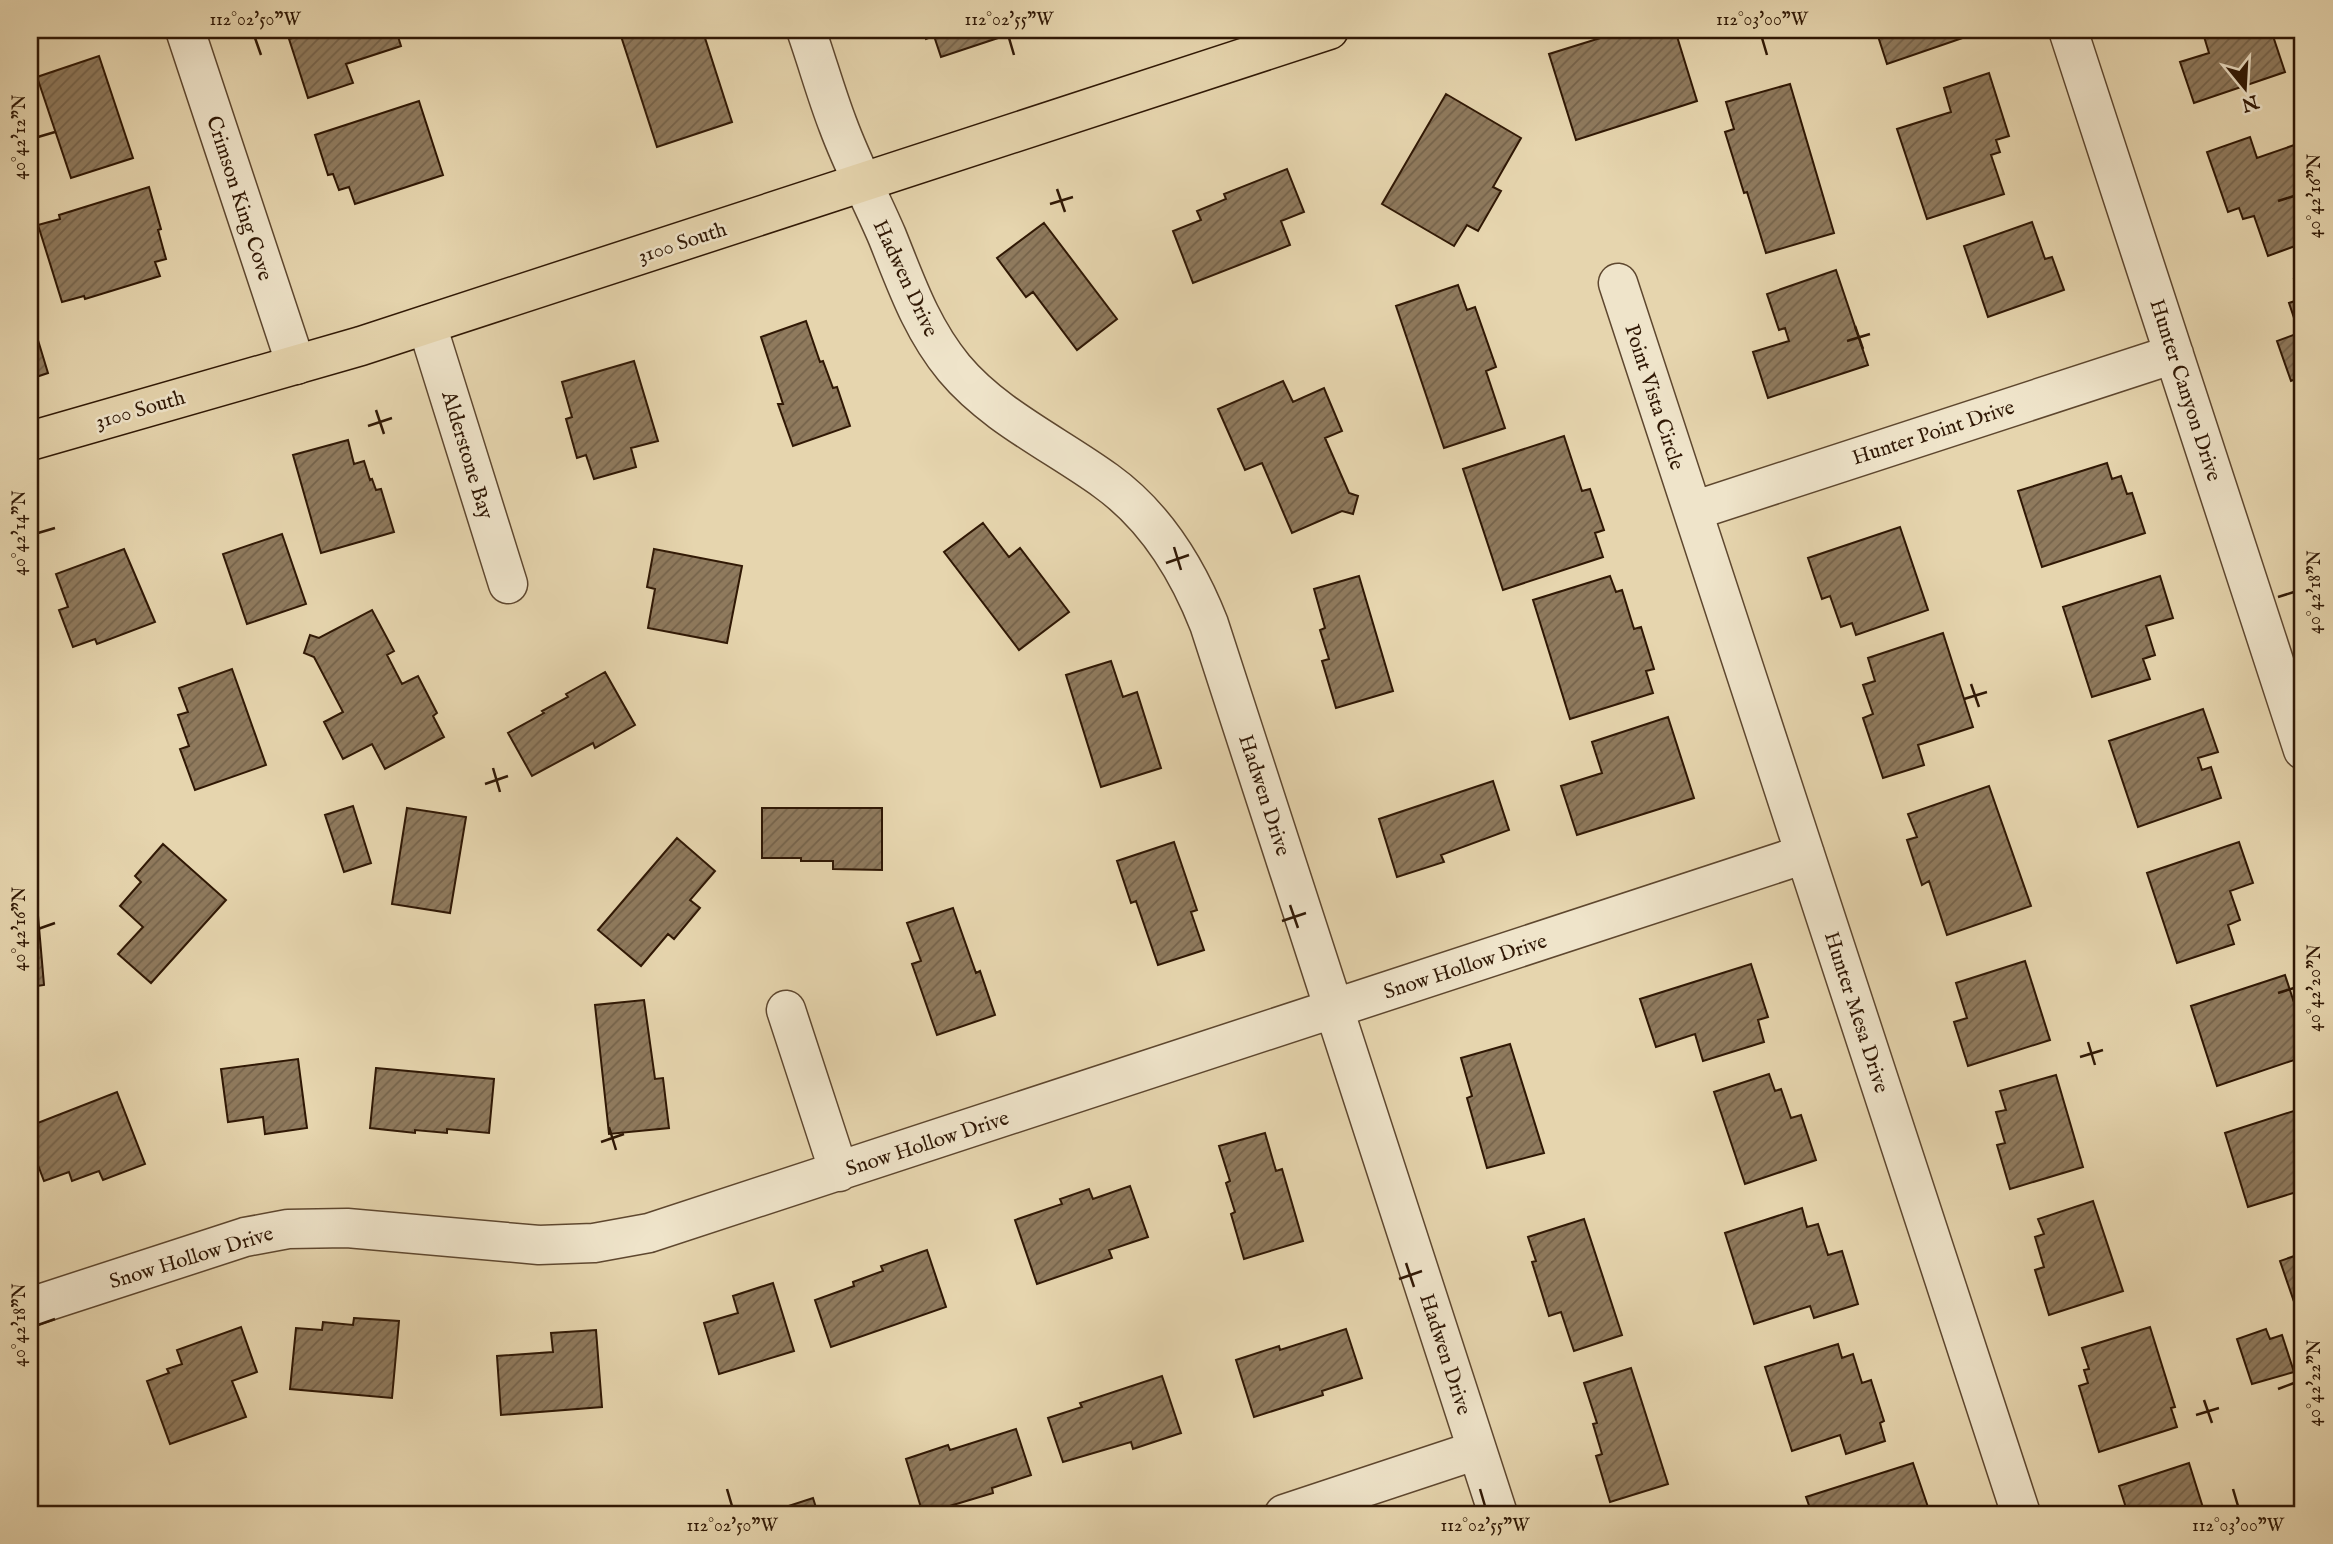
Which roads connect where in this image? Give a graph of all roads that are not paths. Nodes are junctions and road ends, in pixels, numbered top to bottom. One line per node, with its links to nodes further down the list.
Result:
1 (185, 30): 9 (street, Crimson King Cove)
2 (806, 30): 5 (street, Hadwen Drive)
3 (1329, 30): 5 (main road, 3100 South)
4 (2068, 30): 8 (street, Hunter Canyon Drive)
5 (863, 183): 7 (main road, 3100 South); 15 (street, Hadwen Drive)
6 (1618, 283): 11 (street, Point Vista Circle)
7 (427, 325): 9 (main road, 3100 South); 12 (street, Alderstone Bay)
8 (2174, 354): 11 (street, Hunter Point Drive); 13 (street, Hunter Canyon Drive)
9 (296, 365): 10 (main road, 3100 South)
10 (30, 441)
11 (1693, 511): 14 (street, Hunter Mesa Drive)
12 (509, 584)
13 (2303, 750)
14 (1805, 854): 15 (street, Snow Hollow Drive); 22 (street, Hunter Mesa Drive)
15 (1334, 1009): 17 (street, Snow Hollow Drive); 19 (street, Hadwen Drive)
16 (786, 1010): 17 (street)
17 (839, 1172): 18 (street, Snow Hollow Drive)
18 (30, 1307)
19 (1477, 1450): 20 (street); 21 (street, Hadwen Drive)
20 (1284, 1514)
21 (1498, 1514)
22 (2021, 1514)

